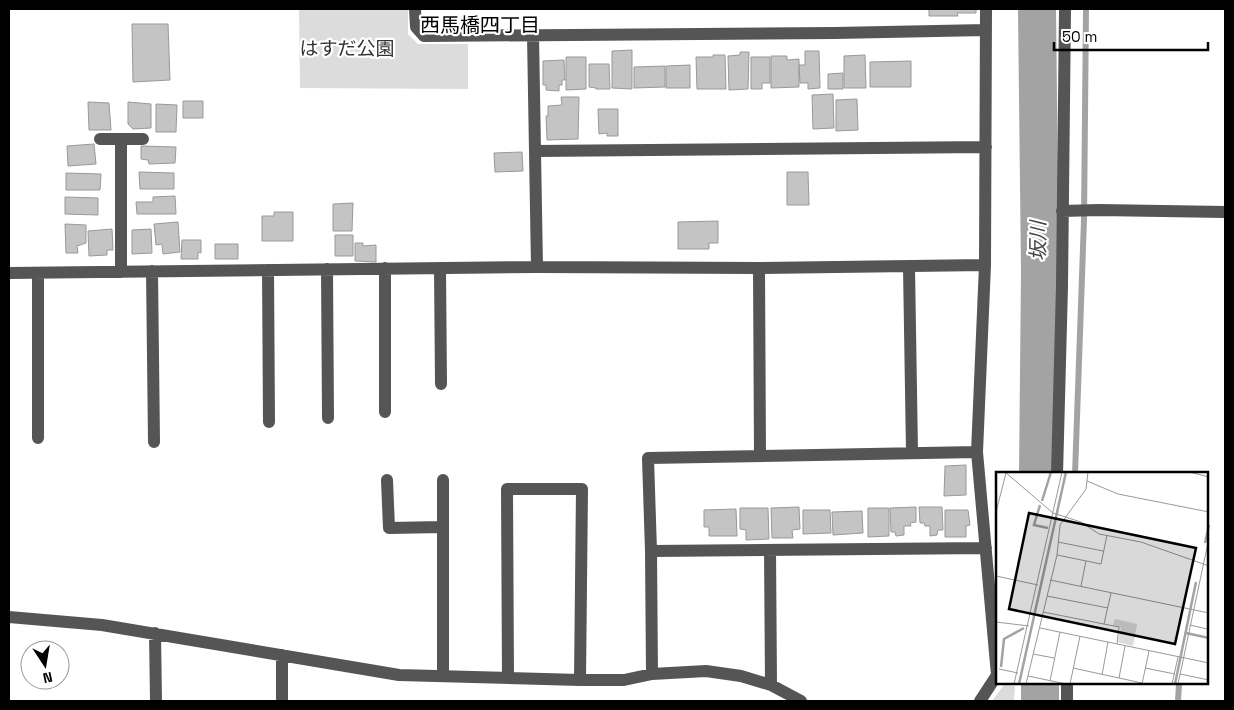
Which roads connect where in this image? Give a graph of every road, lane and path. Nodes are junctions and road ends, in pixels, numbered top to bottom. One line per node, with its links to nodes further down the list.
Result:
1 (416, 9): 5 (street)
2 (986, 9): 4 (street)
3 (1065, 9): 11 (street)
4 (986, 30): 5 (street); 9 (street)
5 (533, 35): 10 (street)
6 (143, 138): 8 (street)
7 (100, 139): 8 (street)
8 (121, 139): 21 (street)
9 (986, 147): 10 (street); 13 (street)
10 (535, 151): 14 (street)
11 (1062, 211): 12 (street); 34 (street)
12 (1225, 212)
13 (985, 265): 15 (street); 32 (street)
14 (537, 267): 17 (street); 18 (street)
15 (909, 267): 18 (street); 31 (street)
16 (385, 268): 17 (street); 19 (street); 26 (street)
17 (440, 268): 25 (street)
18 (759, 268): 33 (street)
19 (327, 269): 20 (street); 27 (street)
20 (268, 270): 22 (street); 28 (street)
21 (121, 272): 22 (street); 24 (street)
22 (152, 272): 30 (street)
23 (9, 273): 24 (street)
24 (38, 273): 29 (street)
25 (442, 384)
26 (385, 412)
27 (328, 418)
28 (269, 422)
29 (38, 438)
30 (154, 442)
31 (912, 452): 32 (street); 33 (street)
32 (977, 452): 38 (street)
33 (760, 456): 40 (street)
34 (1058, 472)
35 (387, 480): 37 (street)
36 (443, 480): 37 (street)
37 (442, 527): 46 (street)
38 (986, 548): 39 (street); 44 (street)
39 (770, 550): 40 (street); 50 (street)
40 (651, 551): 45 (street)
41 (9, 617): 42 (street)
42 (155, 633): 43 (street); 52 (street)
43 (282, 655): 46 (street); 53 (street)
44 (996, 663)
45 (652, 674): 49 (street); 50 (street)
46 (444, 676): 48 (street)
47 (996, 677): 55 (street)
48 (508, 678): 49 (street); 49 (street)
49 (580, 680)
50 (770, 685): 54 (street)
51 (1067, 685): 56 (street)
52 (156, 701)
53 (282, 701)
54 (801, 701)
55 (980, 701)
56 (1067, 701)

